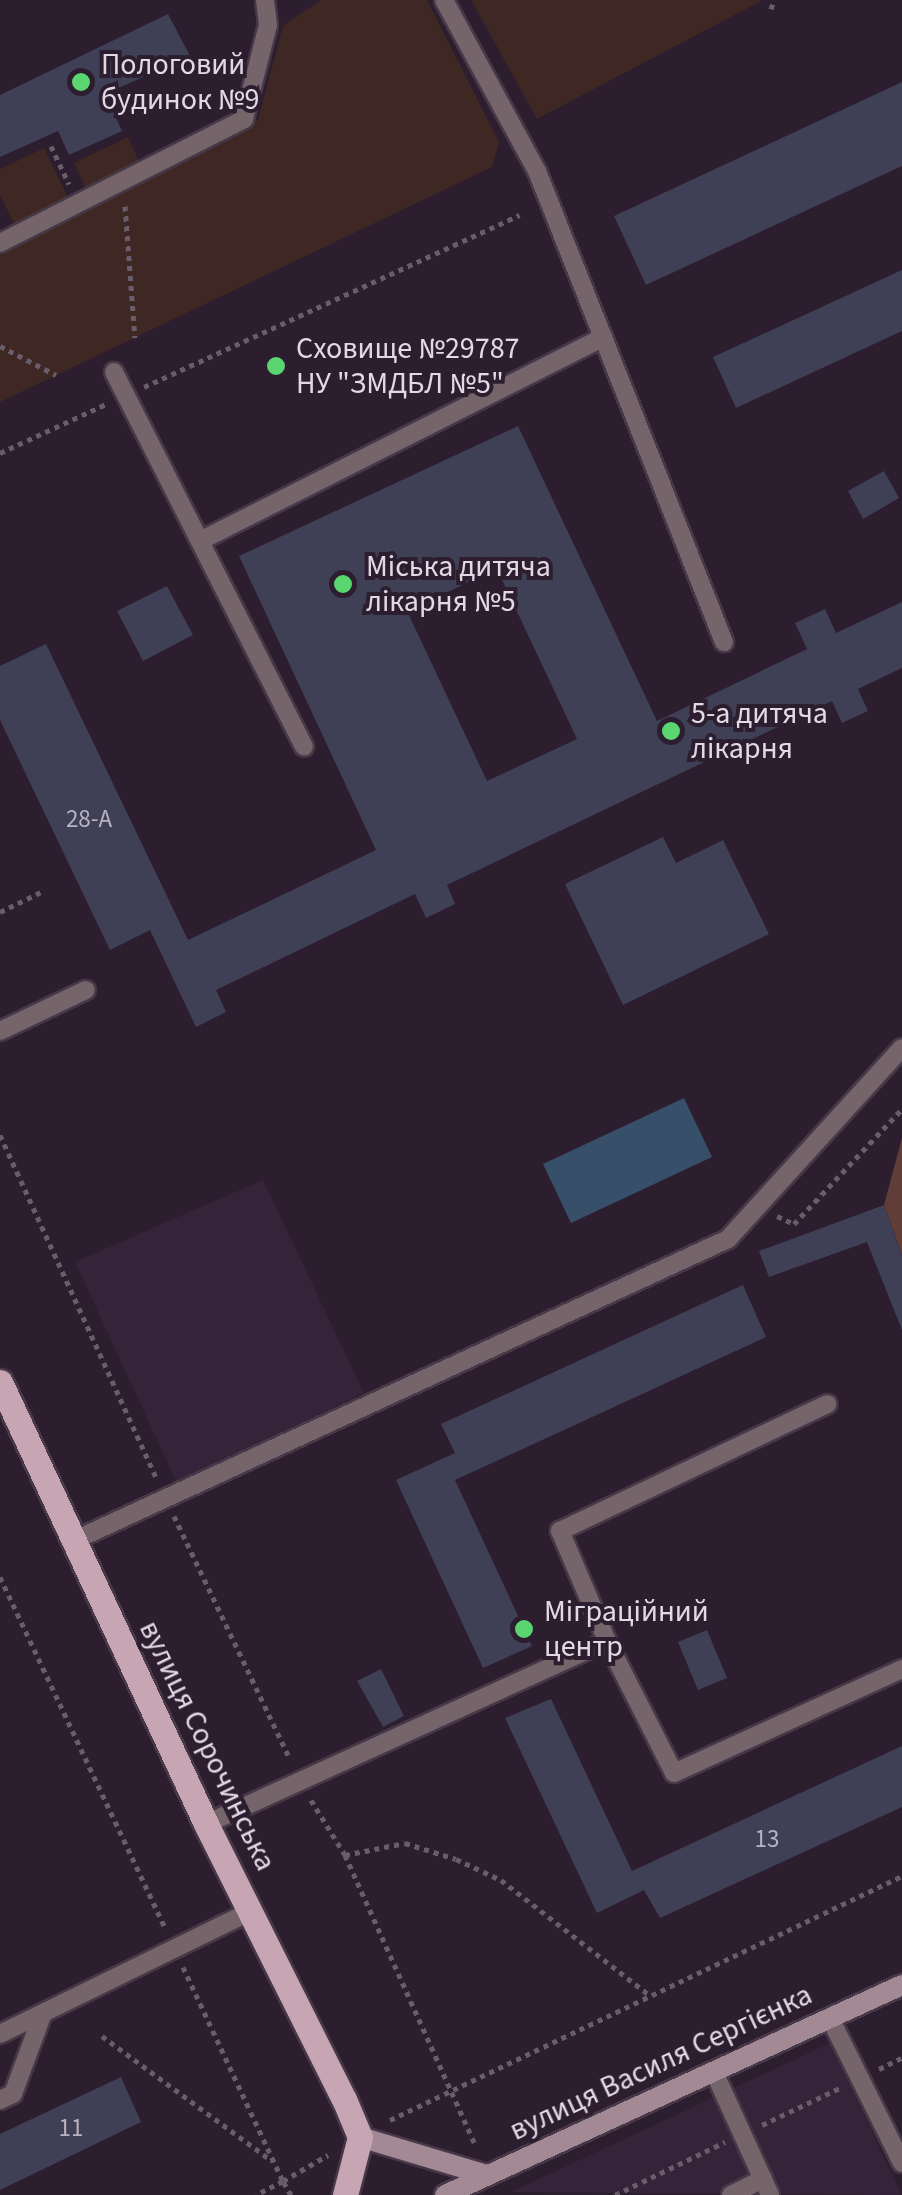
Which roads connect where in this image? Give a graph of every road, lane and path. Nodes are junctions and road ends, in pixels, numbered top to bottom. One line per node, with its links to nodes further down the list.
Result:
1 (266, 0): 7 (lane)
2 (444, 0): 10 (lane)
3 (774, 0): 4 (path)
4 (771, 9)
5 (51, 146): 7 (path)
6 (124, 188): 11 (path)
7 (80, 204): 9 (lane)
8 (520, 215): 15 (path)
9 (0, 243)
10 (603, 336): 17 (lane); 18 (lane)
11 (135, 338)
12 (0, 346): 14 (path)
13 (114, 372): 15 (lane)
14 (56, 374)
15 (126, 395): 16 (path); 17 (lane)
16 (0, 453)
17 (200, 541): 19 (lane)
18 (724, 642)
19 (304, 746)
20 (43, 891): 21 (path)
21 (0, 912)
22 (86, 990): 23 (lane)
23 (0, 1031)
24 (902, 1048): 27 (lane)
25 (902, 1109): 27 (path)
26 (0, 1136): 30 (path)
27 (756, 1206): 30 (lane)
28 (0, 1382): 31 (main road, вулиця Сорочинська)
29 (827, 1404): 33 (lane)
30 (166, 1499): 31 (lane); 35 (path)
31 (73, 1541): 36 (main road, вулиця Сорочинська)
32 (0, 1577): 40 (path)
33 (607, 1641): 34 (lane); 35 (lane)
34 (902, 1669)
35 (300, 1781): 36 (lane); 37 (path)
36 (206, 1824): 39 (main road, вулиця Сорочинська)
37 (345, 1855): 42 (path); 48 (path)
38 (902, 1876): 42 (path)
39 (251, 1911): 40 (lane); 50 (main road, вулиця Сорочинська)
40 (174, 1948): 43 (lane); 51 (path)
41 (902, 1986): 44 (main road, вулиця Василя Сергієнка)
42 (648, 1994): 48 (path)
43 (44, 2012): 45 (lane); 49 (lane)
44 (830, 2018): 47 (main road, вулиця Василя Сергієнка); 52 (lane)
45 (0, 2034)
46 (102, 2036): 51 (path)
47 (714, 2072): 53 (main road, вулиця Василя Сергієнка); 55 (lane)
48 (452, 2085): 53 (path)
49 (0, 2100)
50 (360, 2137): 53 (main road); 58 (main road)
51 (275, 2162): 54 (path)
52 (902, 2163)
53 (487, 2175): 59 (main road, вулиця Василя Сергієнка)
54 (283, 2180): 56 (path); 57 (path)
55 (767, 2187): 60 (lane)
56 (256, 2195)
57 (291, 2195)
58 (344, 2195)
59 (444, 2195)
60 (731, 2195)

